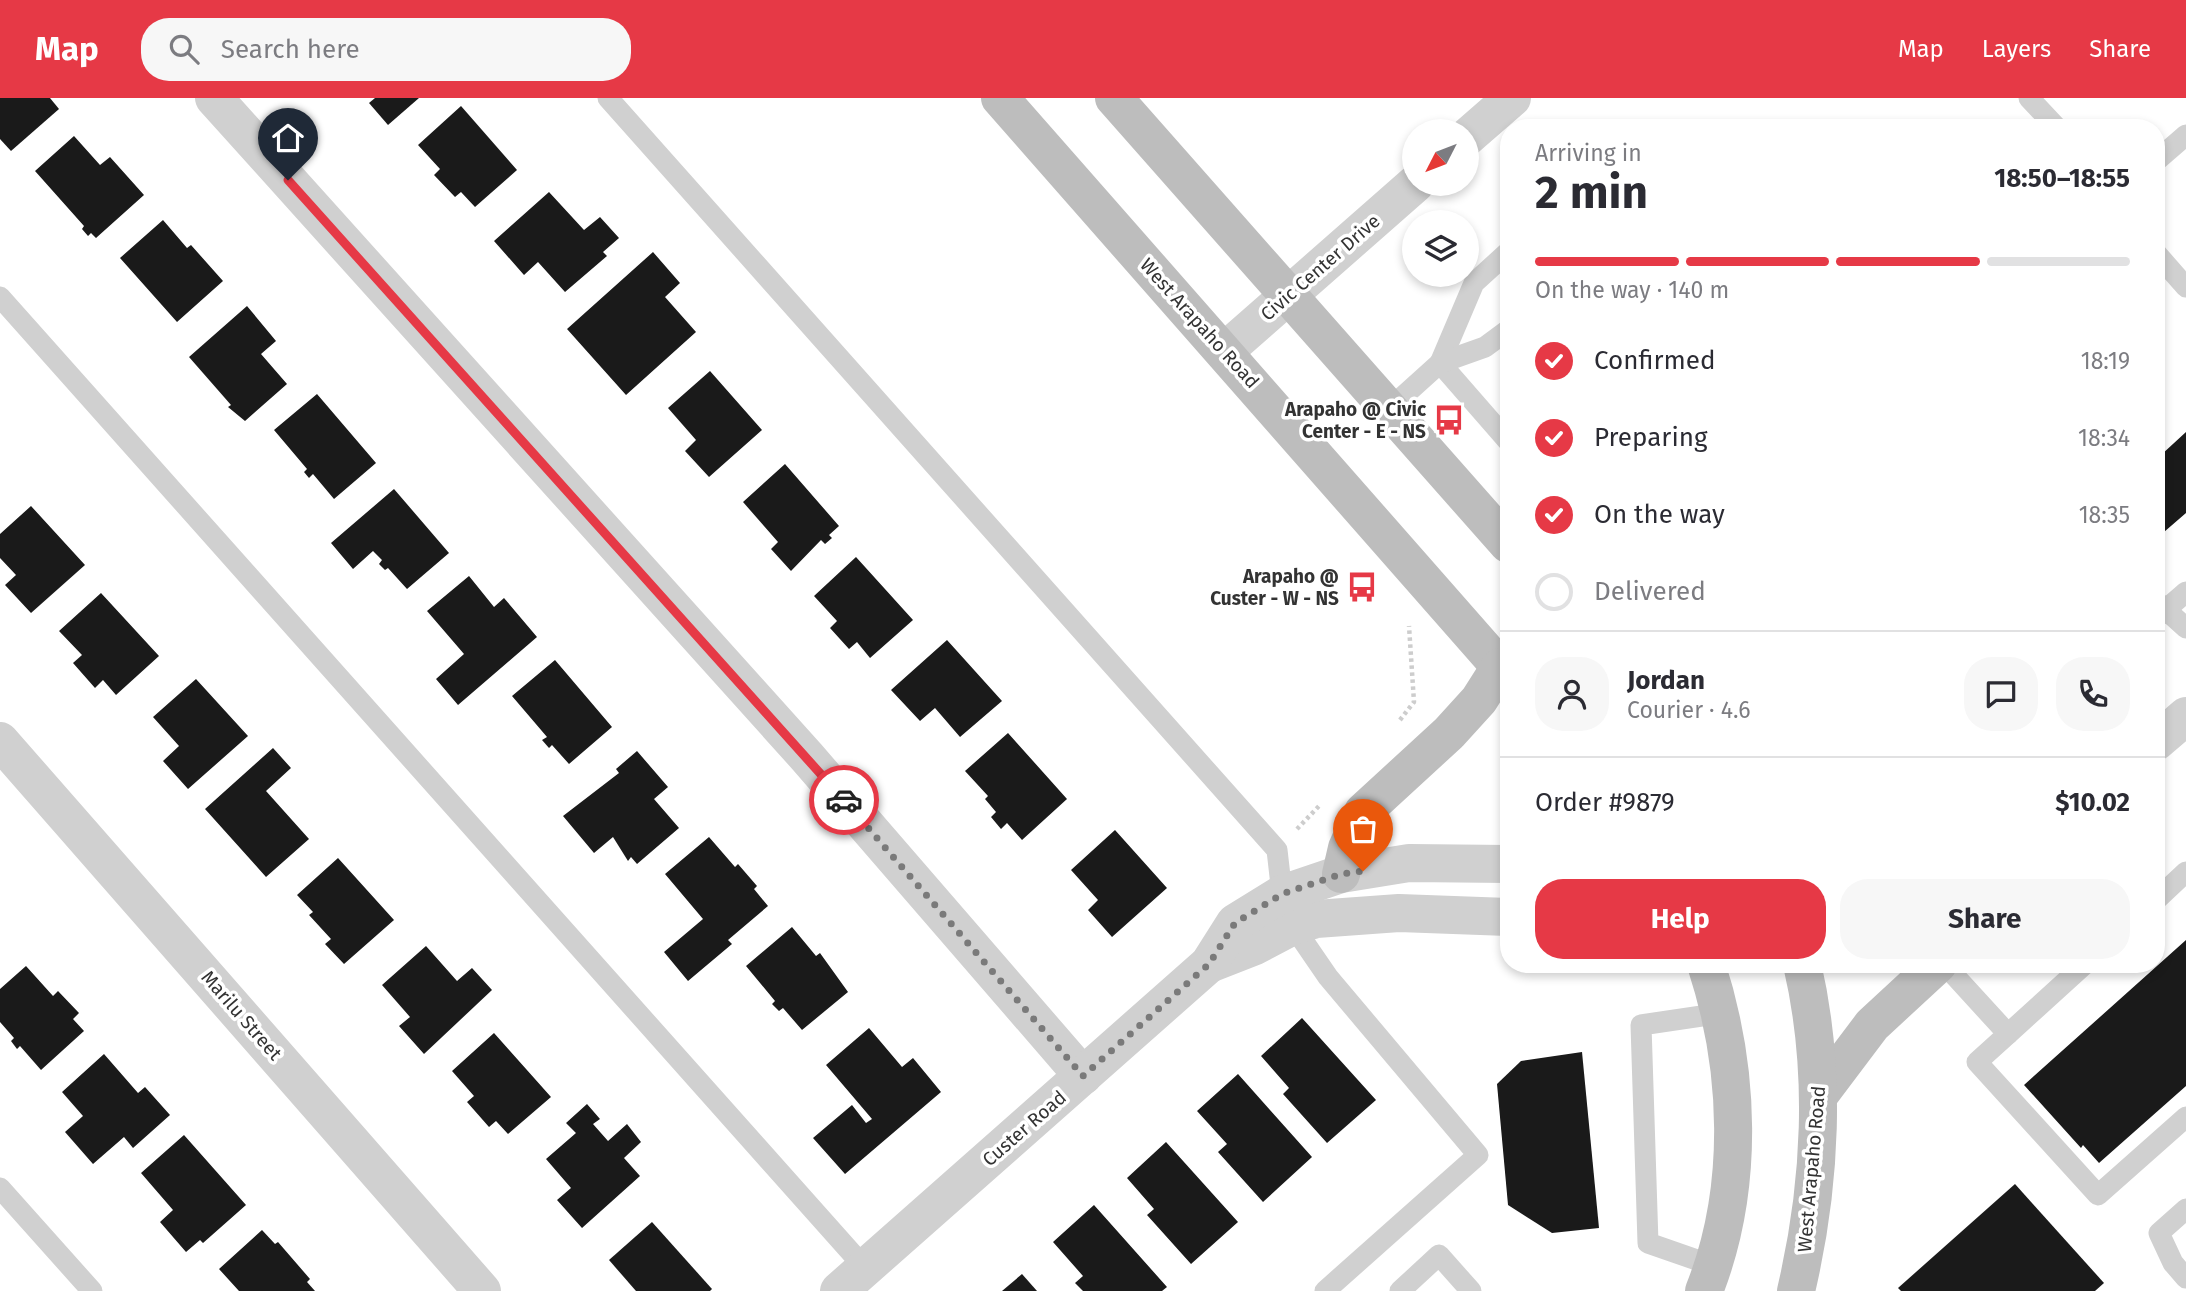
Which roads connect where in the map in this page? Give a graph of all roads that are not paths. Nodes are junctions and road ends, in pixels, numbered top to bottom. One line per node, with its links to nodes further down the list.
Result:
1 (214, 98): 45 (street)
2 (608, 98): 36 (lane)
3 (1000, 98): 18 (main road, West Arapaho Road)
4 (1114, 98): 15 (main road)
5 (2029, 98): 7 (lane)
6 (1507, 112): 8 (street)
7 (2048, 119)
8 (1479, 130)
9 (2186, 135): 10 (lane)
10 (2165, 153)
11 (1402, 195): 15 (street, Civic Center Drive)
12 (1500, 259): 19 (lane)
13 (2165, 263): 14 (lane)
14 (2186, 287)
15 (1288, 295): 18 (street, Civic Center Drive); 20 (main road)
16 (0, 297): 52 (lane)
17 (1500, 336): 19 (lane)
18 (1225, 351): 27 (main road, West Arapaho Road)
19 (1440, 363): 20 (lane); 21 (lane)
20 (1389, 409): 22 (main road)
21 (1500, 431)
22 (1500, 530)
23 (2186, 592): 24 (lane)
24 (2165, 606)
25 (2165, 614): 26 (lane)
26 (2186, 628)
27 (1500, 666)
28 (1500, 676): 34 (main road)
29 (2186, 716): 30 (street)
30 (2165, 734)
31 (0, 741): 54 (street, Marilu Street)
32 (1500, 864): 34 (street, Custer Road)
33 (2186, 872): 35 (lane)
34 (1341, 874): 36 (street, Custer Road)
35 (2165, 892)
36 (1288, 910): 37 (street, Custer Road); 45 (street, Custer Road); 55 (lane)
37 (1500, 917)
38 (1709, 973): 43 (main road)
39 (1803, 973): 46 (main road, West Arapaho Road)
40 (1928, 973): 46 (main road)
41 (1952, 973): 44 (lane)
42 (2073, 973): 44 (lane)
43 (1722, 1013): 50 (main road); 50 (lane)
44 (2008, 1034): 47 (lane)
45 (1083, 1076): 52 (street, Custer Road)
46 (1820, 1094): 58 (main road, West Arapaho Road)
47 (2186, 1117)
48 (0, 1188): 53 (lane)
49 (2186, 1209): 51 (lane)
50 (1709, 1278)
51 (2186, 1278)
52 (852, 1280)
53 (92, 1291)
54 (482, 1291)
55 (1325, 1291)
56 (1400, 1291): 57 (lane)
57 (1471, 1291)
58 (1796, 1291)

